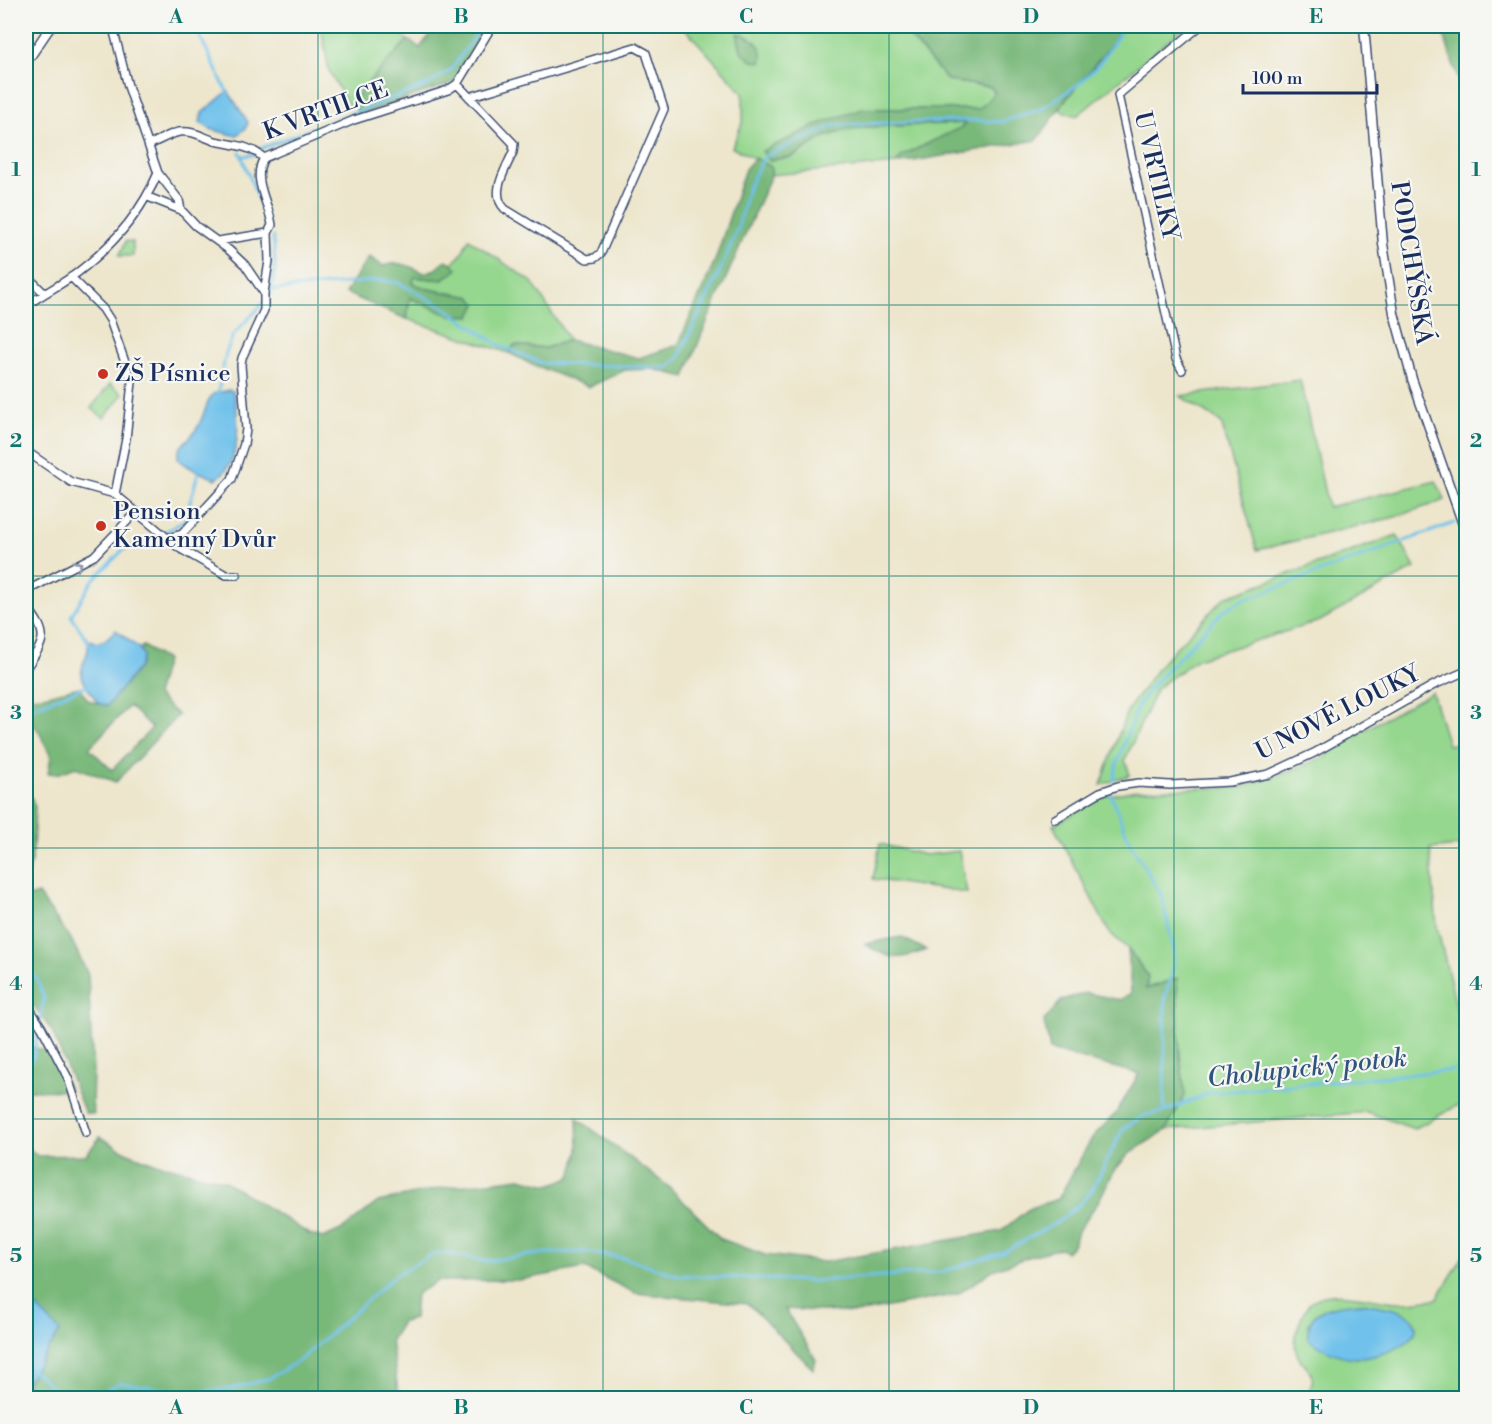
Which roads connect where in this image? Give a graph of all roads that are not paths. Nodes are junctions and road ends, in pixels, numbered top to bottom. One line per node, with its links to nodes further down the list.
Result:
1 (50, 26): 6 (street)
2 (113, 26): 9 (street)
3 (492, 26): 7 (street)
4 (1200, 26): 21 (street, U VRTILKY)
5 (1364, 26): 25 (street, PODCHÝŠSKÁ)
6 (26, 63)
7 (457, 84): 8 (street); 10 (street, K VRTILCE)
8 (469, 97): 8 (street)
9 (148, 145): 10 (street, K VRTILCE); 11 (street)
10 (259, 154): 14 (street)
11 (158, 173): 12 (street); 13 (street)
12 (148, 197): 13 (street); 17 (street)
13 (181, 210): 15 (street)
14 (268, 233): 15 (street); 19 (street)
15 (218, 241): 19 (street)
16 (26, 275): 18 (street)
17 (71, 277): 18 (street); 23 (street)
18 (44, 293): 20 (street)
19 (264, 300): 26 (street)
20 (26, 306)
21 (1182, 370)
22 (26, 451): 23 (street)
23 (115, 494): 24 (street)
24 (136, 512): 26 (street); 28 (street, one-way to 24)
25 (1467, 533)
26 (164, 535): 27 (street)
27 (237, 575)
28 (26, 591)
29 (26, 605): 30 (street)
30 (26, 668)
31 (1467, 671): 32 (street, U NOVÉ LOUKY)
32 (1055, 819)
33 (26, 1003): 34 (street)
34 (86, 1133)

